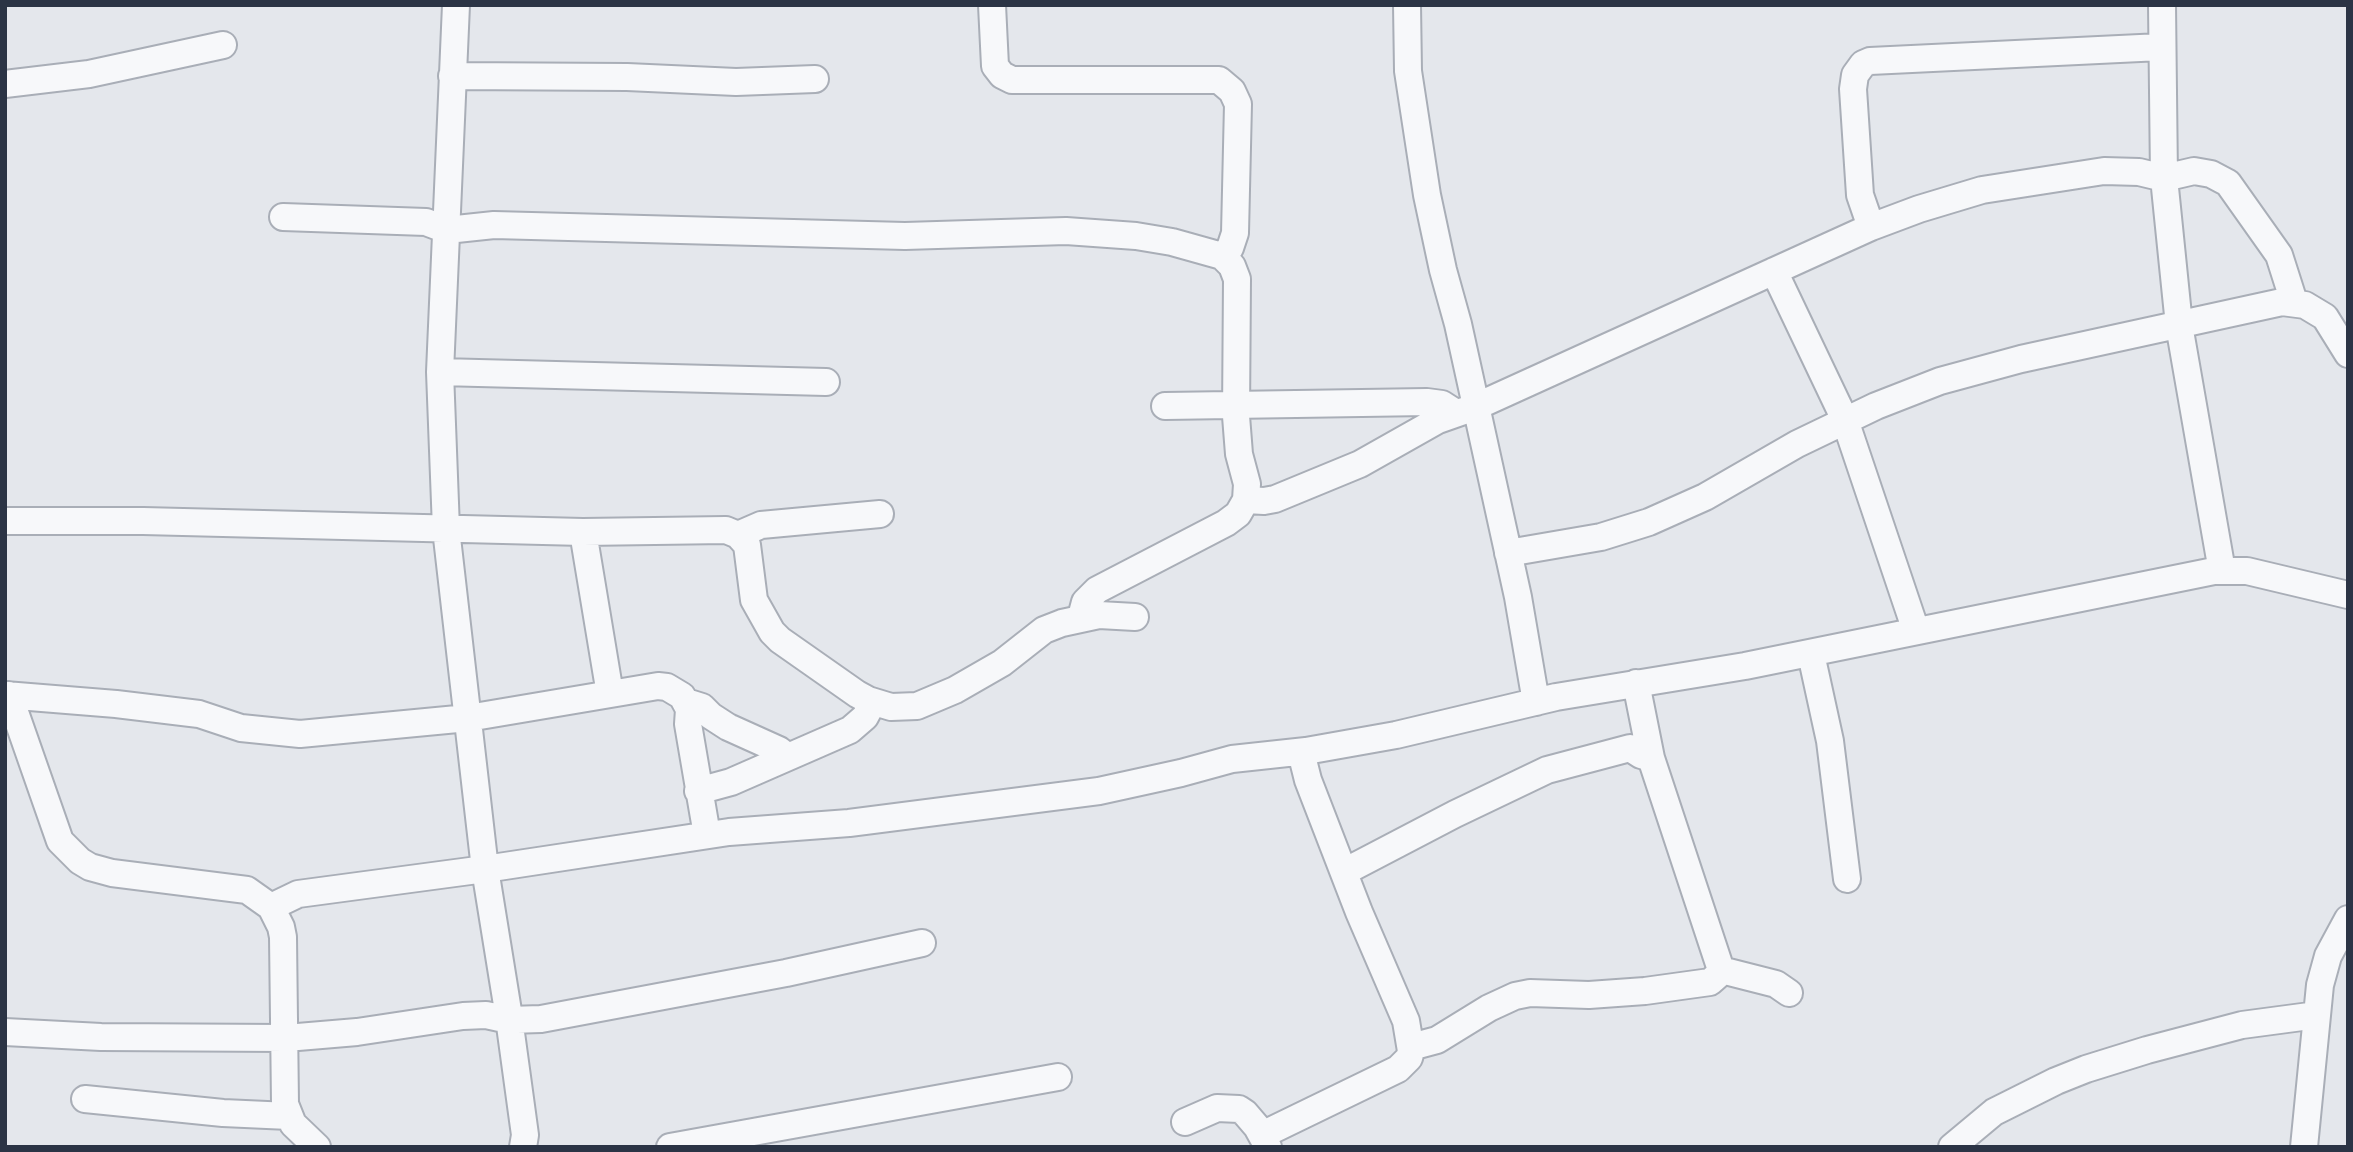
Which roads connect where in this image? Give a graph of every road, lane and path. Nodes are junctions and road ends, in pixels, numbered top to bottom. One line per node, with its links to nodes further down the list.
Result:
1 (456, 5): 7 (street)
2 (992, 5): 14 (street)
3 (1407, 5): 23 (street)
4 (2162, 5): 6 (street)
5 (223, 45): 9 (street)
6 (2161, 47): 10 (street); 12 (street)
7 (452, 76): 8 (street); 13 (street)
8 (815, 79)
9 (5, 84)
10 (2164, 178): 12 (street); 16 (street); 17 (street)
11 (283, 217): 13 (street)
12 (1871, 227): 15 (street)
13 (447, 230): 14 (street); 19 (street)
14 (1222, 256): 22 (street)
15 (1774, 271): 23 (street); 24 (street)
16 (2294, 302): 17 (street); 18 (street)
17 (2179, 325): 24 (street); 32 (street)
18 (2348, 354)
19 (440, 372): 20 (street); 28 (street)
20 (826, 382)
21 (1165, 406): 22 (street)
22 (1237, 406): 23 (street); 25 (street)
23 (1466, 410): 25 (street); 31 (street)
24 (1845, 420): 31 (street); 36 (street)
25 (1246, 500): 34 (street)
26 (880, 514): 30 (street)
27 (5, 522): 28 (street)
28 (446, 528): 29 (street); 44 (street)
29 (583, 533): 30 (street); 39 (street)
30 (738, 535): 42 (street)
31 (1508, 553): 43 (street)
32 (2222, 571): 33 (street); 36 (street)
33 (2348, 595)
34 (1081, 617): 35 (street); 42 (street)
35 (1135, 617)
36 (1916, 631): 37 (street)
37 (1811, 654): 38 (street); 52 (street)
38 (1636, 683): 43 (street); 46 (street)
39 (610, 694): 41 (street); 44 (street)
40 (7, 695): 44 (street); 53 (street)
41 (686, 702): 47 (street); 48 (street)
42 (873, 702): 47 (street)
43 (1536, 702): 45 (street)
44 (468, 718): 50 (street)
45 (1301, 752): 49 (street); 51 (street)
46 (1641, 753): 51 (street); 56 (street)
47 (788, 757): 48 (street)
48 (698, 791): 49 (street)
49 (708, 835): 50 (street)
50 (485, 869): 53 (street); 59 (street)
51 (1344, 872): 62 (street)
52 (1847, 879)
53 (271, 907): 61 (street)
54 (2348, 919): 58 (street)
55 (922, 943): 59 (street)
56 (1721, 970): 57 (street); 62 (street)
57 (1789, 993)
58 (2317, 1015): 71 (street); 72 (street)
59 (509, 1020): 61 (street); 69 (street)
60 (5, 1032): 61 (street)
61 (286, 1038): 65 (street)
62 (1411, 1047): 67 (street)
63 (1058, 1077): 70 (street)
64 (85, 1099): 65 (street)
65 (289, 1116): 68 (street)
66 (1185, 1122): 67 (street)
67 (1265, 1141)
68 (317, 1147)
69 (523, 1147)
70 (670, 1147)
71 (1952, 1147)
72 (2304, 1147)

